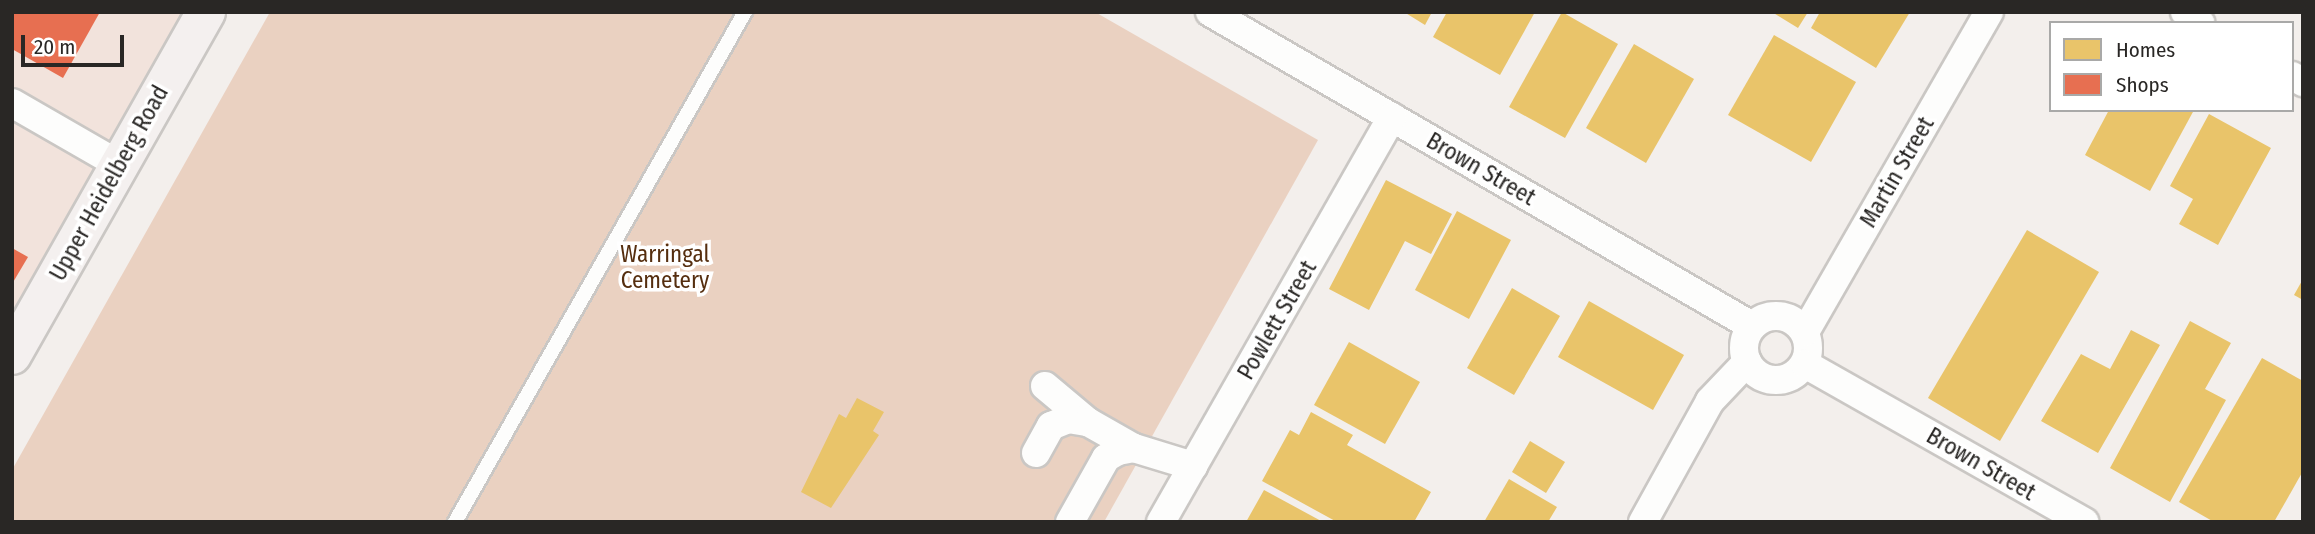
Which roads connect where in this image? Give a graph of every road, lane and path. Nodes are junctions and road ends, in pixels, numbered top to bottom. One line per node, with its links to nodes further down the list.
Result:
1 (206, 12): 7 (main road, Upper Heidelberg Road)
2 (745, 12): 18 (lane)
3 (1210, 12): 6 (street, Brown Street)
4 (1989, 12): 9 (street, Martin Street)
5 (12, 103): 7 (street)
6 (1392, 117): 8 (street, Brown Street); 17 (street, Powlett Street)
7 (120, 164): 10 (main road, Upper Heidelberg Road)
8 (1752, 326): 9 (street); 11 (street)
9 (1805, 332): 12 (street)
10 (12, 355)
11 (1747, 362): 12 (street); 21 (street)
12 (1805, 364): 22 (street, Brown Street)
13 (1045, 386): 14 (street)
14 (1088, 422): 15 (street); 16 (street)
15 (1134, 448): 17 (street); 19 (street)
16 (1036, 453)
17 (1193, 466): 20 (street, Powlett Street)
18 (455, 522)
19 (1070, 522)
20 (1161, 522)
21 (1643, 522)
22 (2084, 522)

